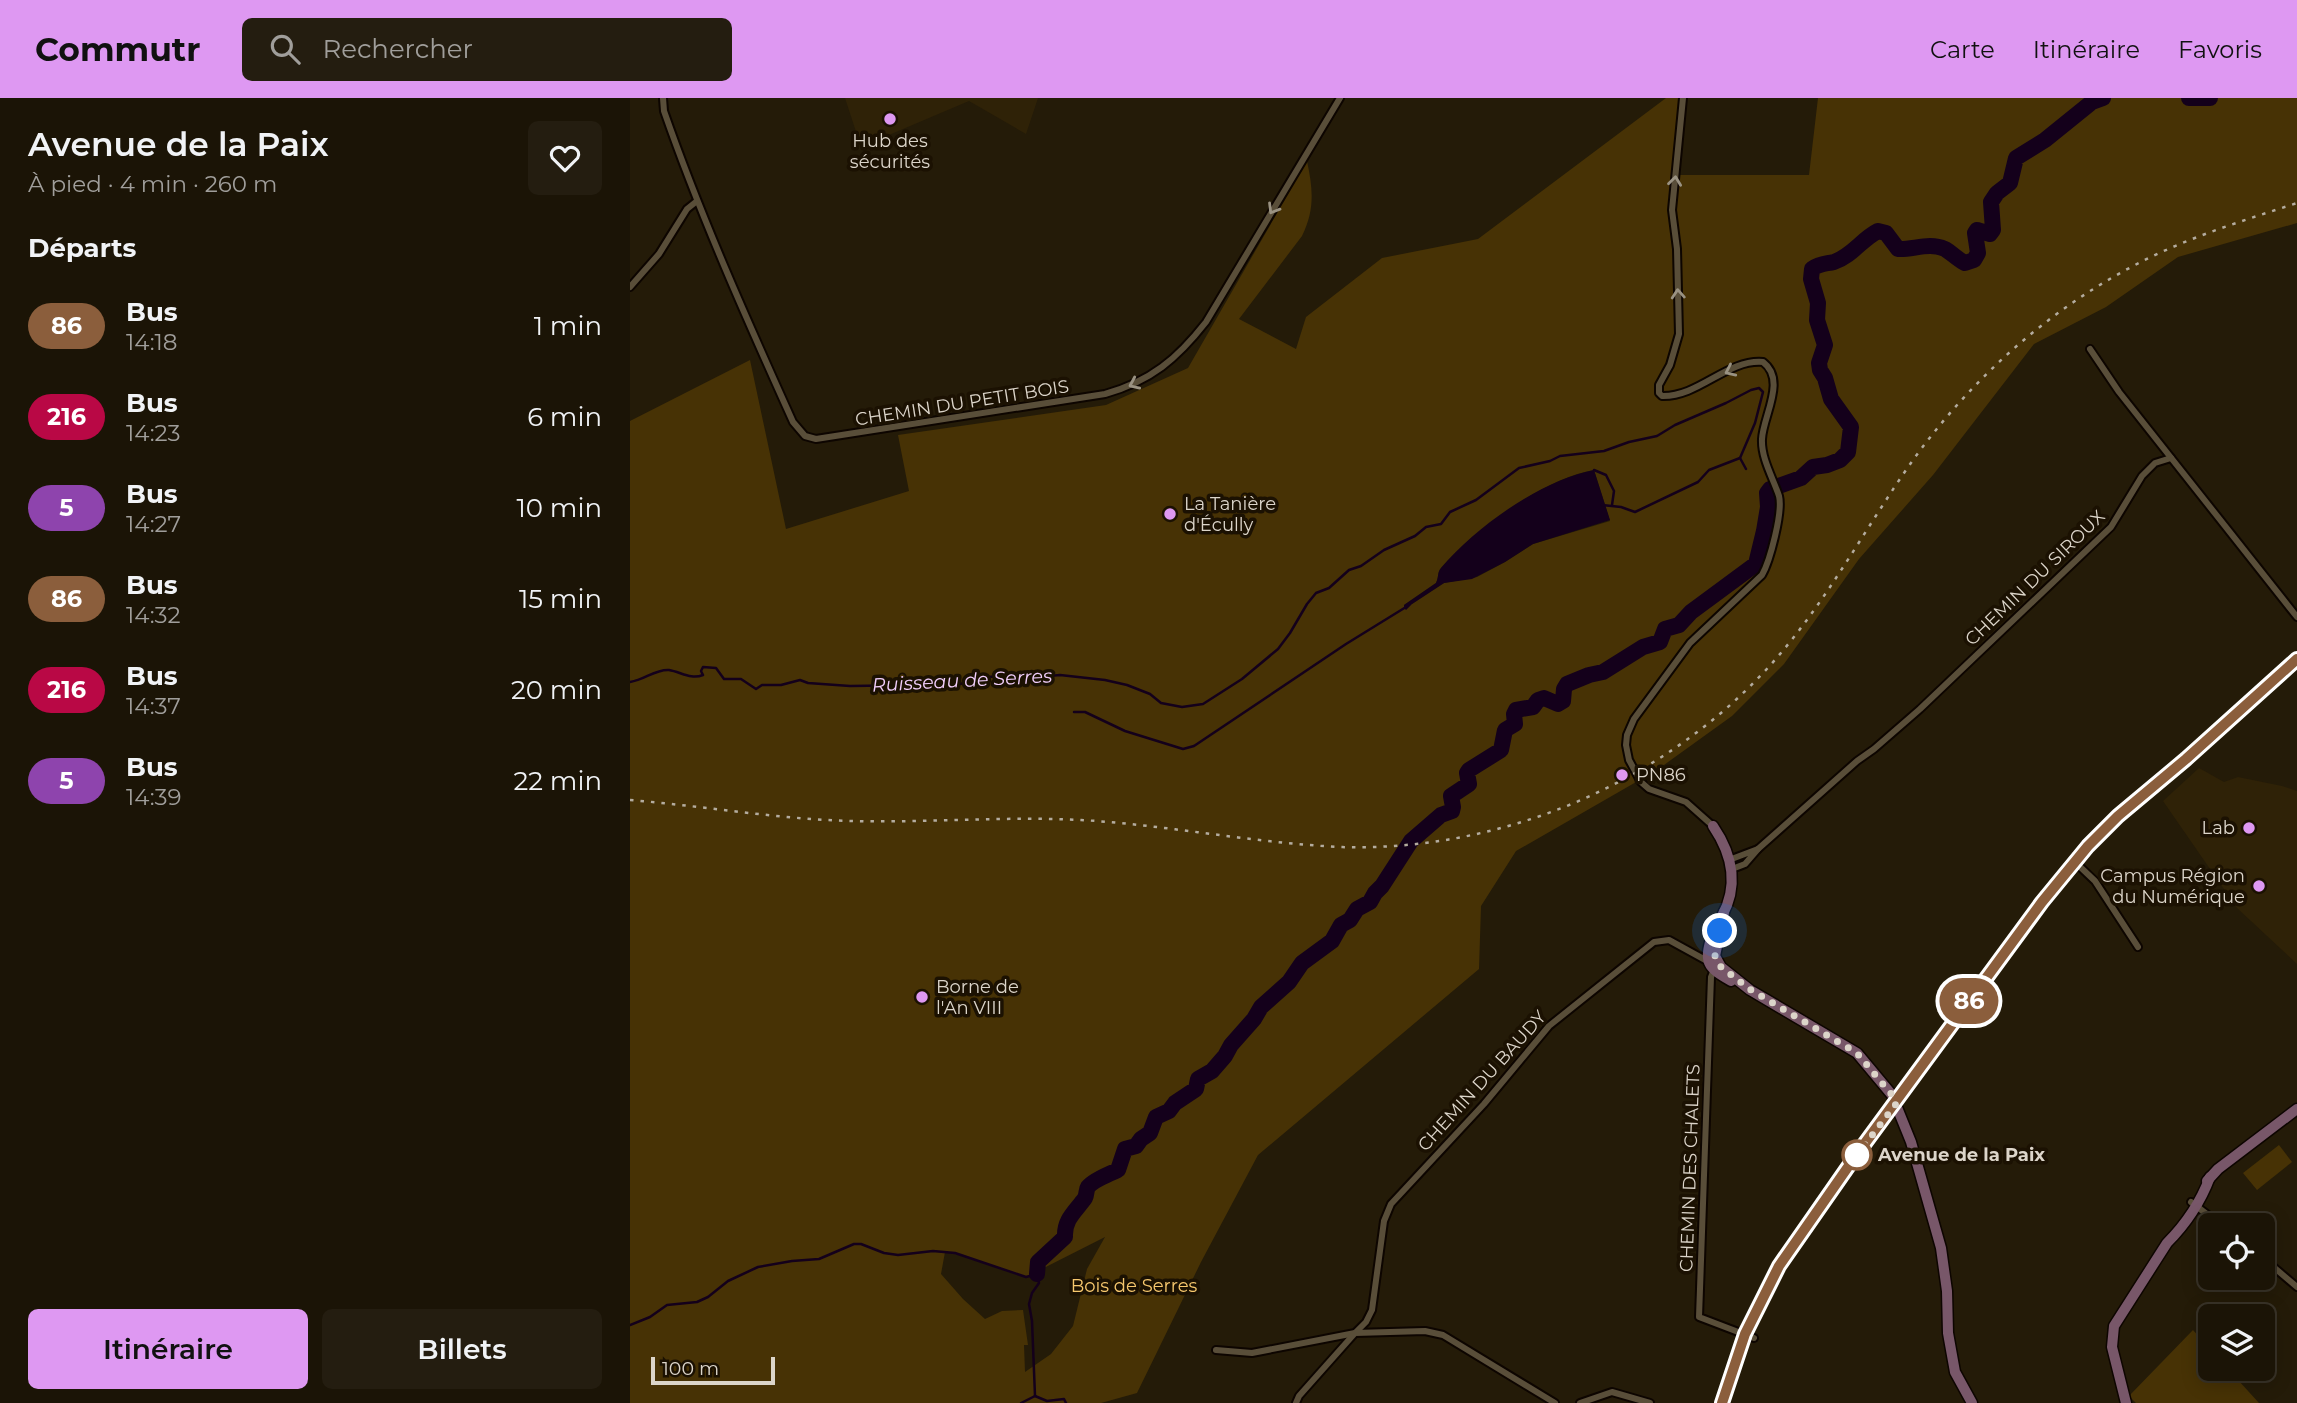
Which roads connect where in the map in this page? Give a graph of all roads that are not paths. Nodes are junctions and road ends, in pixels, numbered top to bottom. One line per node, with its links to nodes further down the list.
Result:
1 (663, 98): 4 (street, CHEMIN DU PETIT BOIS)
2 (1340, 98): 4 (street, CHEMIN DU PETIT BOIS, one-way to 4)
3 (1683, 98): 10 (street, one-way to 3)
4 (697, 201): 5 (street)
5 (630, 287)
6 (2090, 349): 7 (street)
7 (2171, 457): 8 (street); 11 (street, CHEMIN DU SIROUX)
8 (2297, 617)
9 (2297, 659): 12 (main road)
10 (1713, 826): 13 (street)
11 (1758, 849): 13 (street, CHEMIN DU SIROUX); 13 (street, CHEMIN DU SIROUX)
12 (2075, 862): 14 (street); 16 (main road)
13 (1731, 865): 15 (street)
14 (2138, 947)
15 (1713, 965): 16 (street); 22 (street, CHEMIN DU BAUDY); 23 (street, CHEMIN DES CHALETS)
16 (1896, 1104): 23 (main road); 30 (street)
17 (2297, 1109): 18 (street)
18 (2194, 1204): 19 (street); 31 (street)
19 (2206, 1213)
20 (2275, 1268): 21 (street)
21 (2297, 1287)
22 (1355, 1333): 24 (street); 25 (street, CHEMIN DU BAUDY); 26 (street)
23 (1749, 1336): 29 (main road)
24 (1216, 1350)
25 (1296, 1403)
26 (1555, 1403)
27 (1580, 1403): 28 (street)
28 (1650, 1403)
29 (1722, 1403)
30 (1972, 1403)
31 (2126, 1403)

